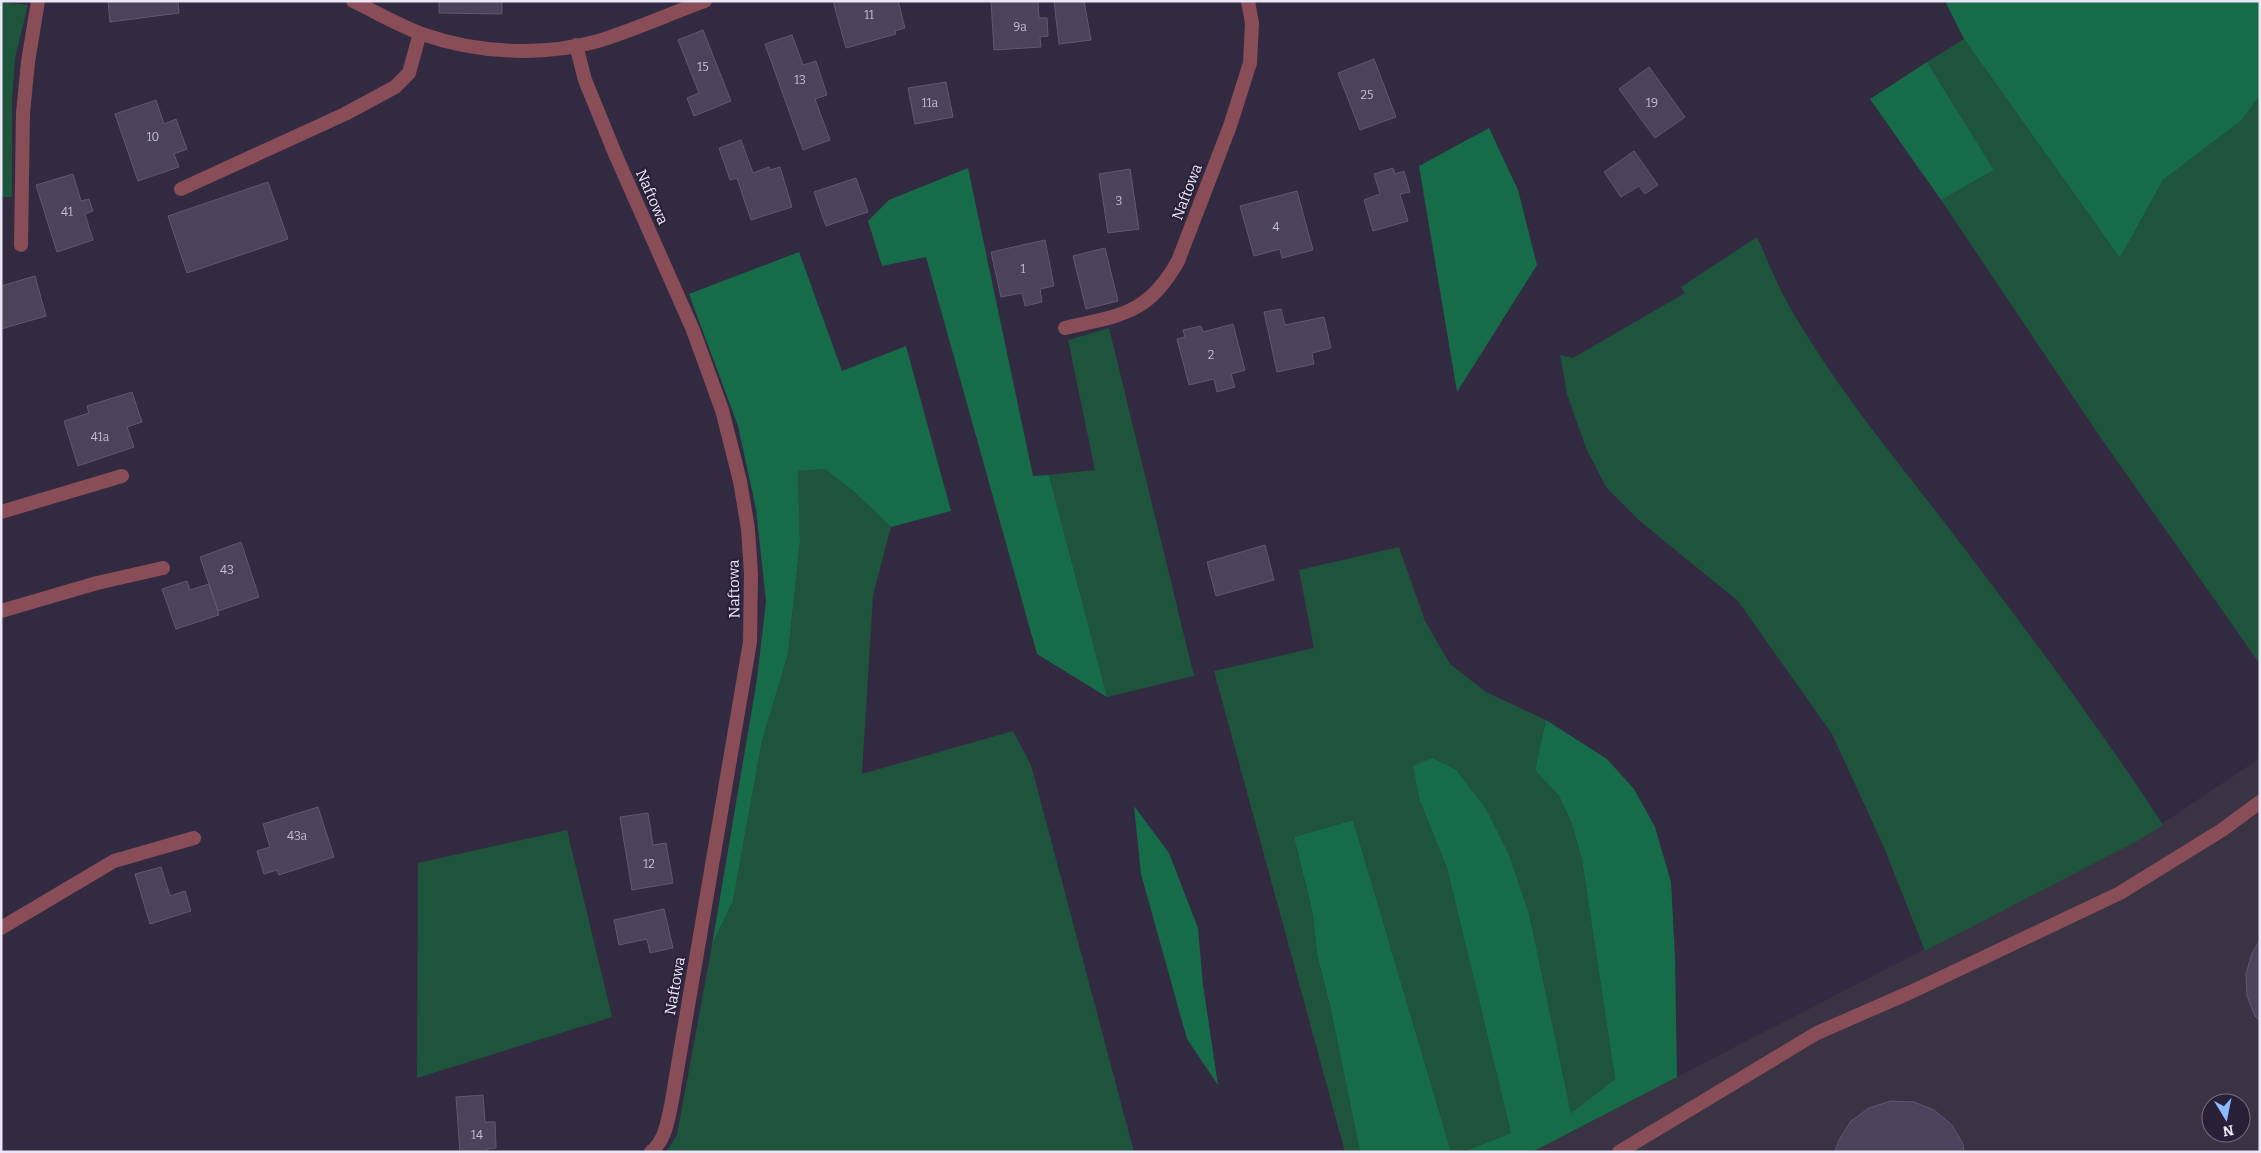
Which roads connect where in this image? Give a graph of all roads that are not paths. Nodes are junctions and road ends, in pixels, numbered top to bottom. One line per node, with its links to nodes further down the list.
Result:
1 (38, 1): 8 (lane)
2 (353, 1): 5 (lane)
3 (705, 1): 6 (lane)
4 (1248, 1): 9 (lane, Naftowa)
5 (420, 33): 6 (lane); 7 (lane)
6 (576, 45): 17 (lane, Naftowa)
7 (181, 188)
8 (21, 245)
9 (1066, 328)
10 (122, 476): 11 (lane)
11 (1, 512)
12 (163, 568): 13 (lane)
13 (1, 611)
14 (2260, 802): 18 (lane)
15 (194, 838): 16 (lane)
16 (1, 928)
17 (651, 1152)
18 (1619, 1152)

